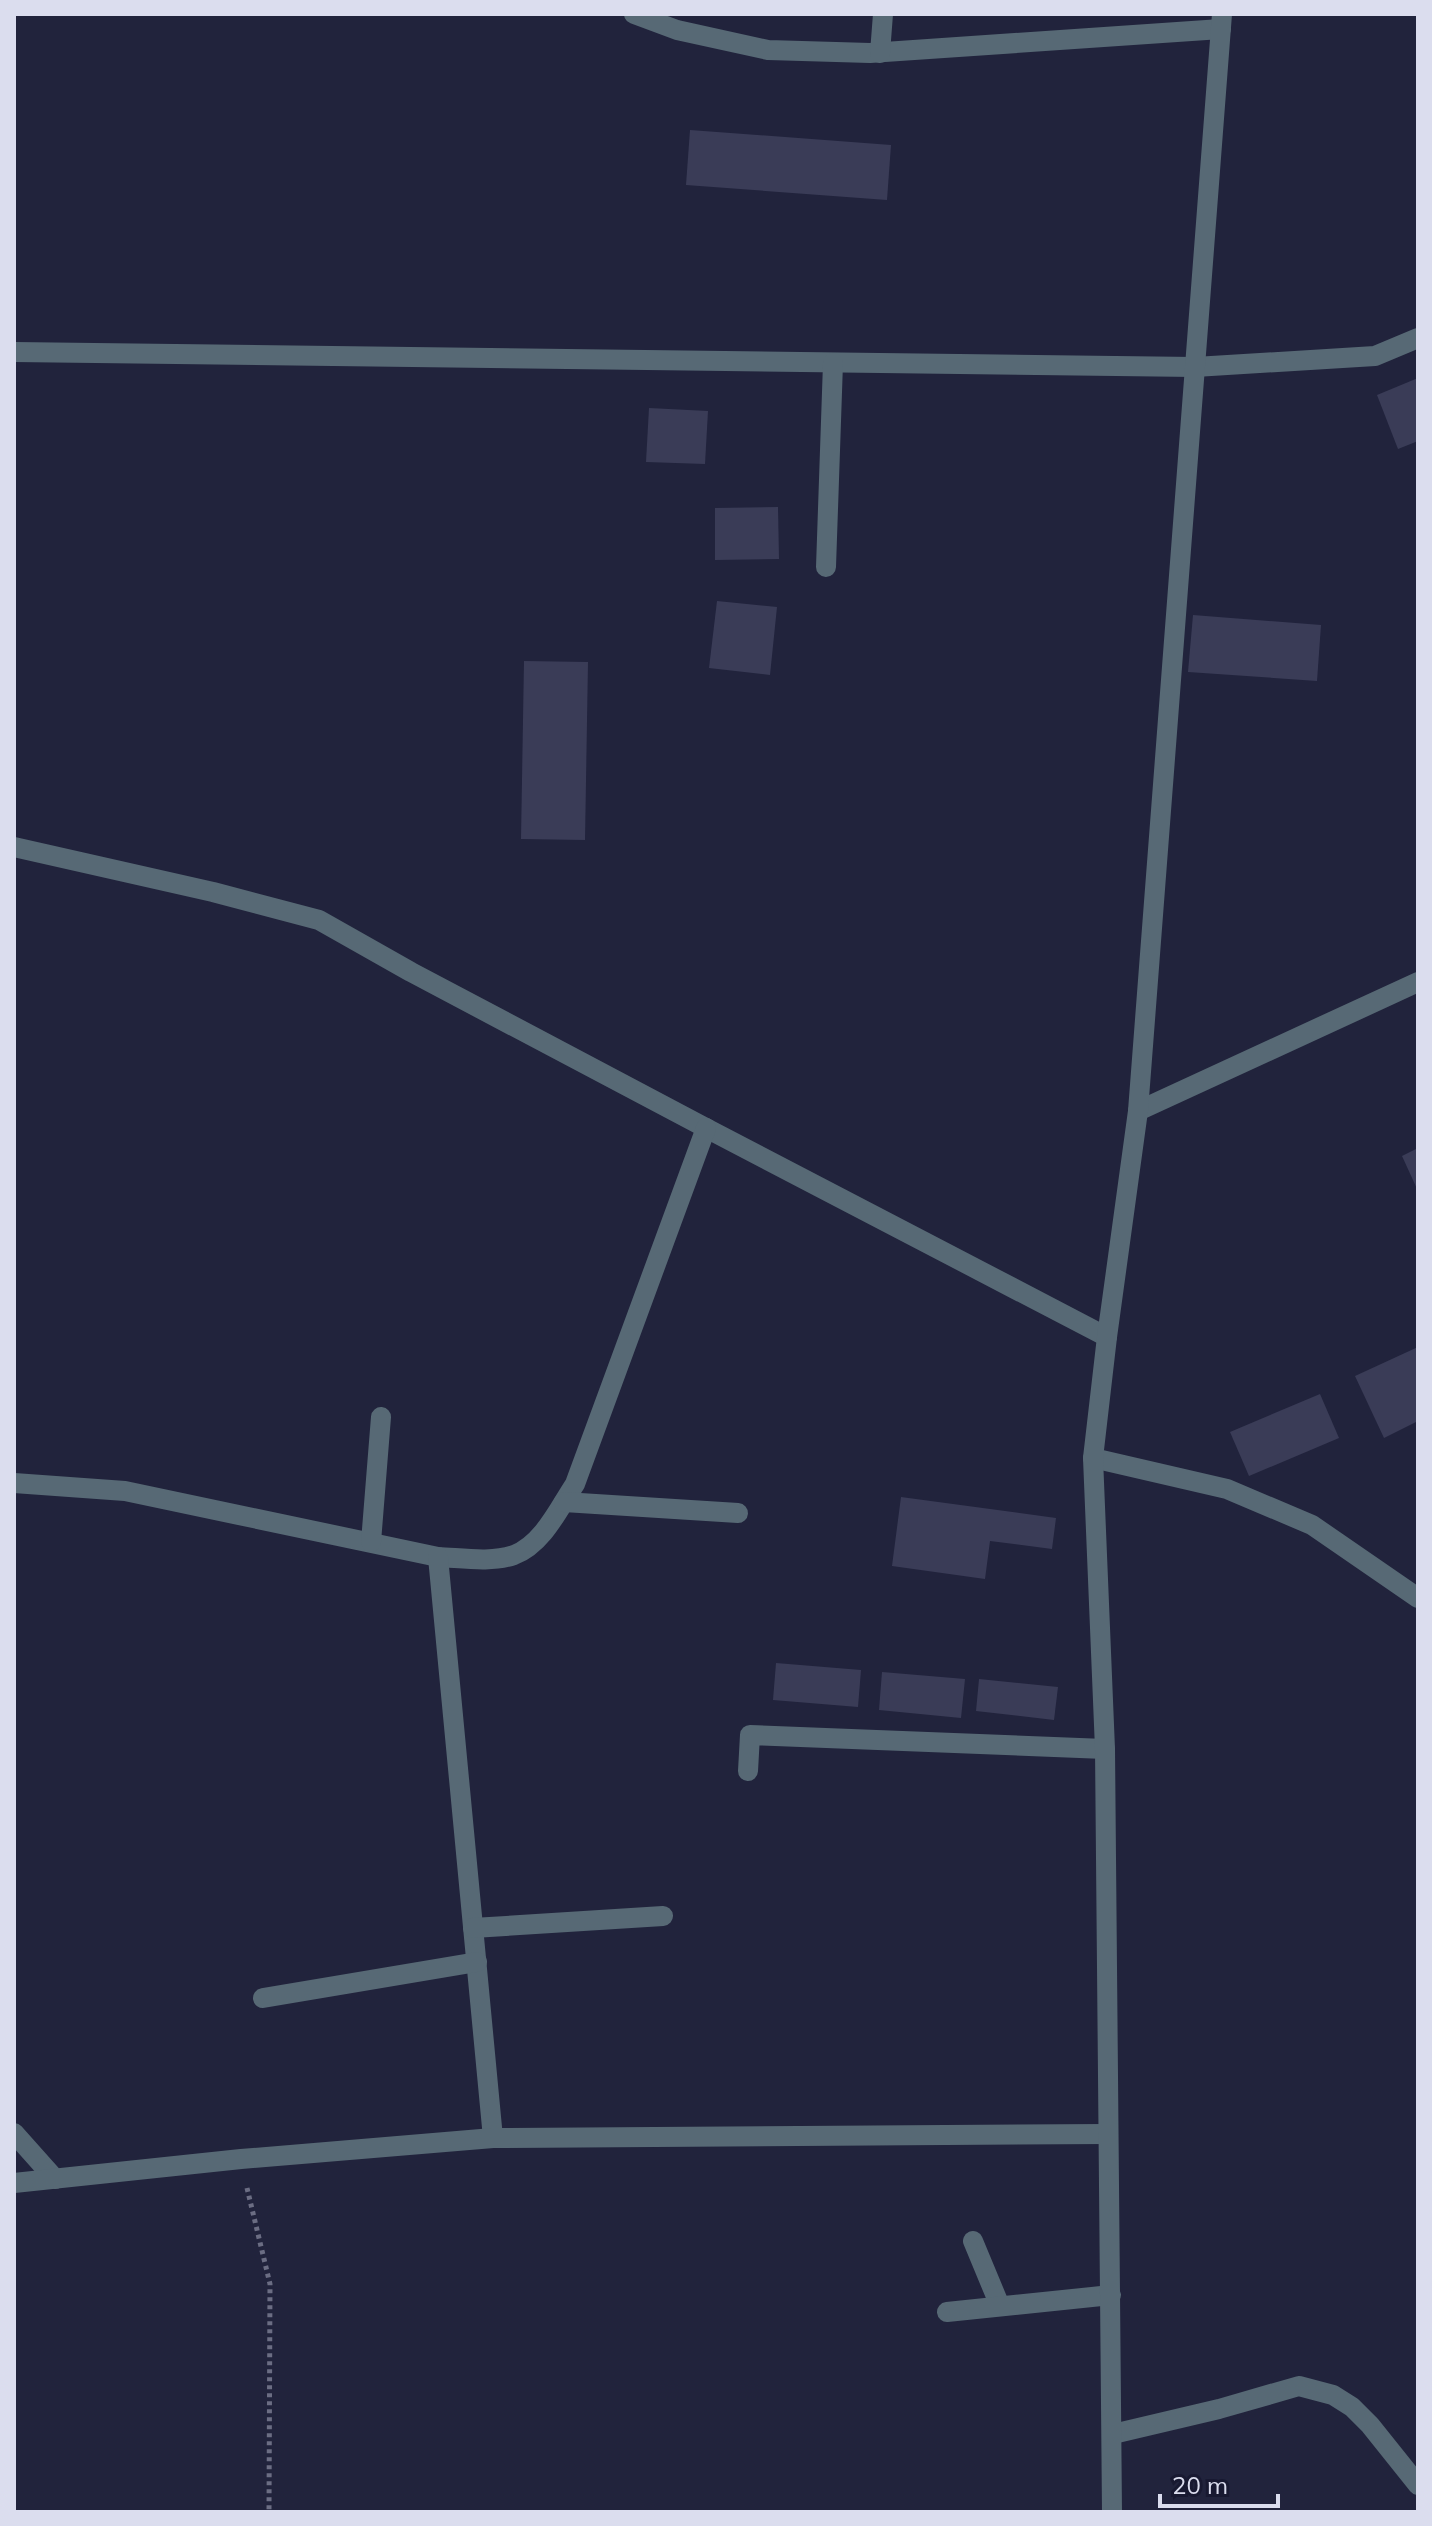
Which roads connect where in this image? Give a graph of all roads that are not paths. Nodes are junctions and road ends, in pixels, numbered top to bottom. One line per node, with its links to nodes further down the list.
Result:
1 (634, 14): 4 (street)
2 (883, 14): 4 (street)
3 (1221, 21): 4 (street); 8 (street)
4 (880, 53)
5 (1418, 338): 8 (street)
6 (14, 352): 7 (street)
7 (833, 363): 8 (street); 9 (street)
8 (1195, 367): 12 (street)
9 (826, 567)
10 (14, 847): 13 (street)
11 (1418, 982): 12 (street)
12 (1138, 1111): 14 (street)
13 (706, 1128): 14 (street); 18 (street)
14 (1107, 1337): 16 (street)
15 (381, 1417): 20 (street)
16 (1093, 1458): 22 (street); 23 (street)
17 (14, 1483): 20 (street)
18 (564, 1502): 19 (street); 21 (street)
19 (738, 1513)
20 (371, 1542): 21 (street)
21 (438, 1557): 26 (street)
22 (1418, 1598)
23 (1105, 1749): 24 (street); 30 (street)
24 (748, 1771)
25 (663, 1916): 26 (street)
26 (473, 1928): 27 (street)
27 (477, 1962): 28 (street); 31 (street)
28 (263, 1998)
29 (14, 2133): 32 (street)
30 (1107, 2134): 31 (street); 35 (street)
31 (493, 2138): 32 (street)
32 (55, 2179): 33 (street)
33 (14, 2183)
34 (973, 2241): 36 (street)
35 (1111, 2295): 36 (street); 38 (street)
36 (1000, 2306): 37 (street)
37 (947, 2312)
38 (1113, 2434): 39 (street); 40 (street)
39 (1418, 2485)
40 (1112, 2512)

